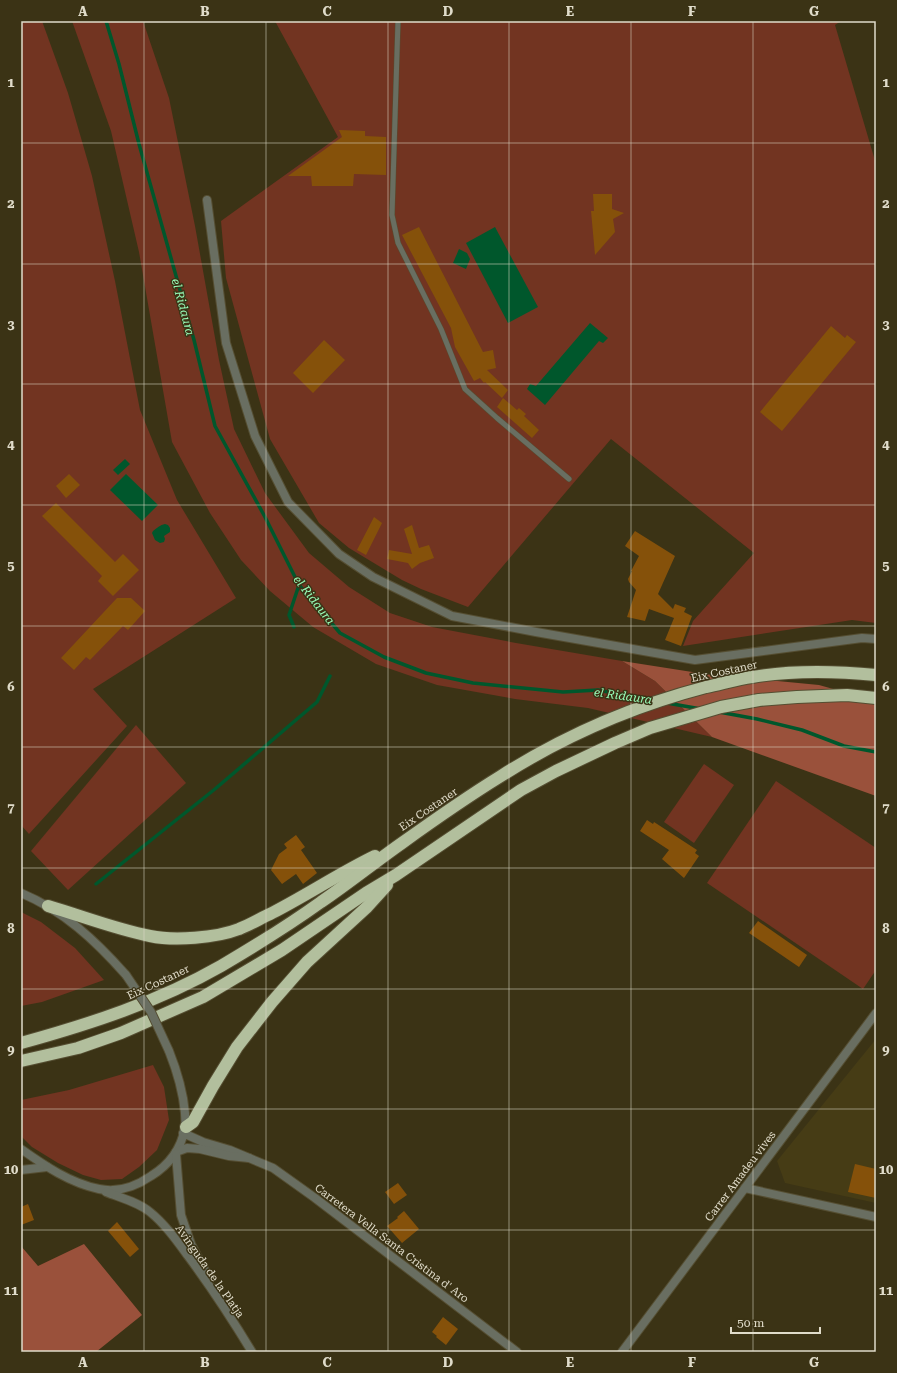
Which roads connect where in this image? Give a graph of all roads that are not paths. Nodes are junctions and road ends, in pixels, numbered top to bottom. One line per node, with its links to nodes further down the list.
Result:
1 (398, 21): 3 (lane)
2 (207, 200): 4 (street)
3 (569, 479)
4 (876, 639)
5 (876, 675): 7 (highway, Eix Costaner)
6 (876, 698): 8 (highway)
7 (401, 843): 10 (highway); 12 (highway, Eix Costaner)
8 (396, 875): 13 (highway); 14 (highway)
9 (21, 893): 10 (street)
10 (48, 906): 14 (street, bridge)
11 (876, 1013): 20 (street, Carrer Amadeu vives)
12 (21, 1043)
13 (21, 1061)
14 (185, 1130): 16 (street); 17 (street, Carretera Vella Santa Cristina d' Aro)
15 (21, 1149): 18 (street)
16 (176, 1153): 17 (street); 21 (street); 23 (street)
17 (249, 1158): 25 (street, Carretera Vella Santa Cristina d' Aro)
18 (47, 1167): 19 (street); 21 (street)
19 (21, 1170)
20 (745, 1188): 22 (street); 26 (street, Carrer Amadeu vives)
21 (100, 1189): 23 (street, Avinguda de la Platja)
22 (876, 1217)
23 (221, 1302): 24 (street, Avinguda de la Platja)
24 (252, 1352)
25 (517, 1352)
26 (622, 1352)

